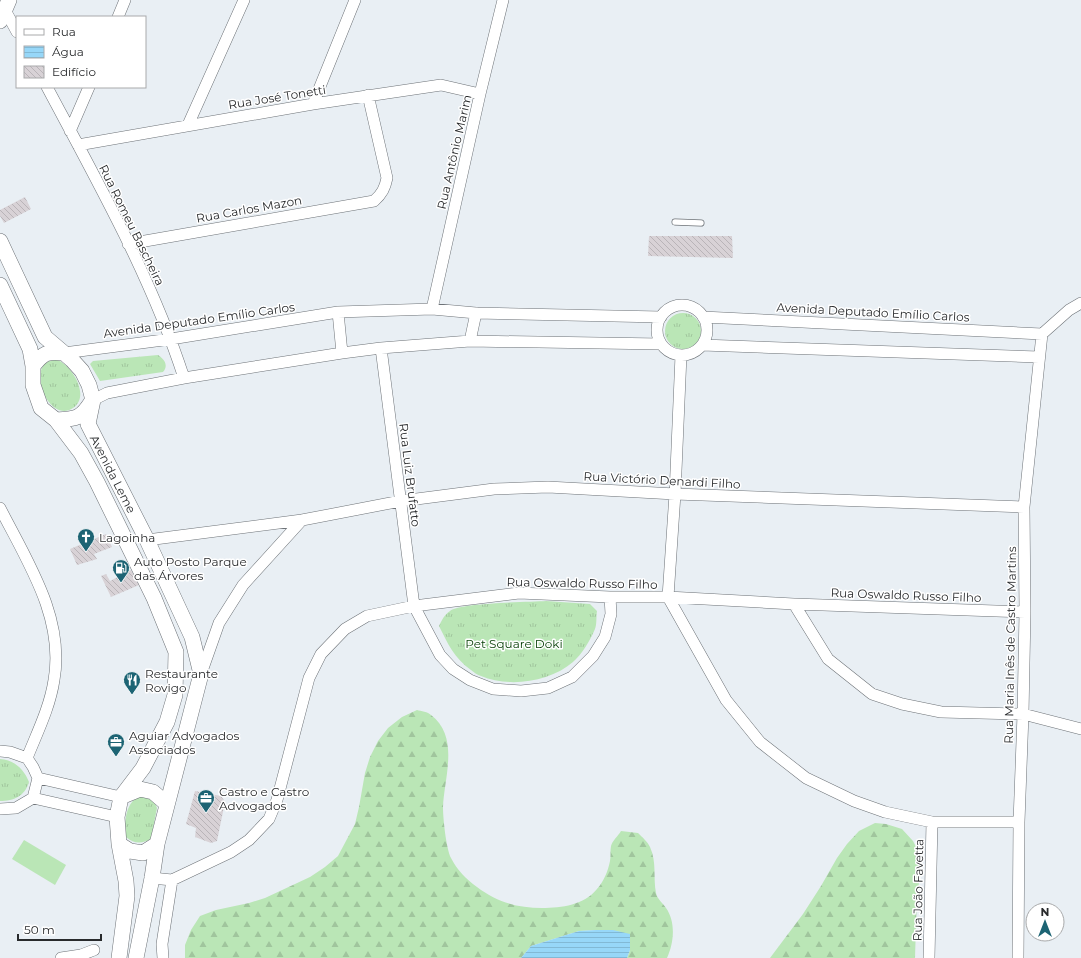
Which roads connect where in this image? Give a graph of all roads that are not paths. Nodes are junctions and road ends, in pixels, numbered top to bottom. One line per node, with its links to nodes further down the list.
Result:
1 (125, 0): 6 (street)
2 (244, 0): 13 (street)
3 (355, 0): 12 (street)
4 (503, 0): 10 (street, Rua Antônio Marim)
5 (5, 10): 7 (street)
6 (118, 16)
7 (16, 30)
8 (48, 88): 14 (street, Rua Romeu Bascheira)
9 (89, 88): 14 (street)
10 (480, 94): 11 (street, Rua José Tonetti); 22 (street, Rua Antônio Marim)
11 (368, 95): 12 (street, Rua José Tonetti); 19 (street, Rua Carlos Mazon)
12 (313, 104): 13 (street, Rua José Tonetti)
13 (188, 125): 15 (street, Rua José Tonetti)
14 (70, 131): 15 (street, Rua Romeu Bascheira)
15 (78, 145): 19 (street, Rua Romeu Bascheira)
16 (675, 222): 17 (lane)
17 (701, 223)
18 (0, 241): 33 (street, Avenida Leme)
19 (128, 244): 28 (street, Rua Romeu Bascheira)
20 (0, 285): 37 (street, Avenida Leme)
21 (1081, 303): 27 (street)
22 (432, 309): 23 (street, Avenida Deputado Emílio Carlos); 24 (street, Avenida Deputado Emílio Carlos)
23 (338, 312): 28 (street, Avenida Deputado Emílio Carlos); 34 (street)
24 (476, 313): 25 (street, Avenida Deputado Emílio Carlos); 29 (street)
25 (661, 317): 26 (street); 30 (street)
26 (703, 317): 27 (street, Avenida Deputado Emílio Carlos); 31 (street)
27 (1042, 334): 36 (street, Rua Maria Inês de Castro Martins)
28 (171, 338): 33 (street, Avenida Deputado Emílio Carlos); 38 (street, Rua Romeu Bascheira)
29 (470, 341): 30 (street); 32 (street)
30 (661, 344): 35 (street)
31 (702, 345): 35 (street); 36 (street)
32 (381, 348): 34 (street); 42 (street, Rua Luiz Brufatto)
33 (64, 353): 37 (street); 39 (street, Avenida Leme)
34 (342, 353): 38 (street)
35 (681, 355): 41 (street)
36 (1039, 357): 43 (street, Rua Maria Inês de Castro Martins)
37 (33, 366): 40 (street, Avenida Leme)
38 (184, 378): 39 (street)
39 (93, 400): 40 (street); 46 (street, Avenida Leme)
40 (56, 420): 58 (street, Avenida Leme)
41 (675, 494): 42 (street, Rua Victório Denardi Filho); 43 (street, Rua Victório Denardi Filho); 48 (street)
42 (401, 501): 45 (street, Rua Victório Denardi Filho); 50 (street, Rua Luiz Brufatto)
43 (1024, 507): 51 (street, Rua Maria Inês de Castro Martins)
44 (0, 508): 56 (street)
45 (302, 520): 46 (street, Rua Victório Denardi Filho); 52 (street)
46 (147, 540): 52 (street, Avenida Leme)
47 (610, 597): 48 (street, Rua Oswaldo Russo Filho); 50 (street, Rua Oswaldo Russo Filho); 50 (street)
48 (668, 597): 49 (street, Rua Oswaldo Russo Filho); 63 (street)
49 (794, 604): 51 (street, Rua Oswaldo Russo Filho); 53 (street)
50 (414, 606): 68 (street, Rua Oswaldo Russo Filho)
51 (1025, 612): 53 (street, Rua Maria Inês de Castro Martins)
52 (200, 674): 60 (street)
53 (1023, 714): 54 (street); 64 (street, Rua Maria Inês de Castro Martins)
54 (1081, 729)
55 (0, 751): 56 (street)
56 (27, 758): 57 (street)
57 (38, 778): 58 (street); 59 (street)
58 (121, 797): 60 (street); 62 (street)
59 (33, 798): 61 (street); 62 (street)
60 (167, 804): 66 (street)
61 (0, 810)
62 (117, 817): 65 (street)
63 (932, 822): 64 (street); 74 (street, Rua João Favetta)
64 (1019, 822): 75 (street, Rua Maria Inês de Castro Martins)
65 (119, 844): 66 (street); 71 (street)
66 (157, 844): 67 (street)
67 (152, 878): 68 (street); 72 (street)
68 (172, 880): 73 (street)
69 (94, 950): 70 (street)
70 (61, 958)
71 (119, 958)
72 (136, 958)
73 (163, 958)
74 (929, 958)
75 (1018, 958)

